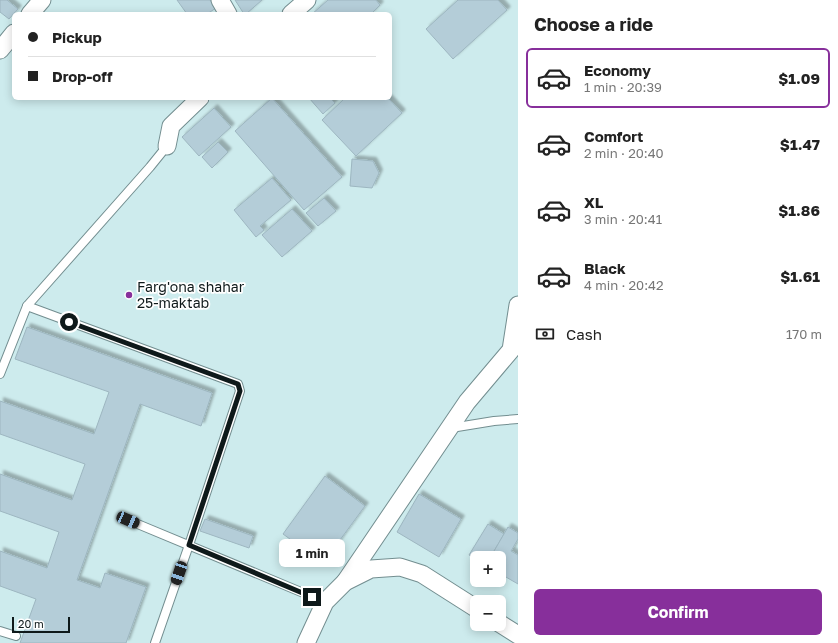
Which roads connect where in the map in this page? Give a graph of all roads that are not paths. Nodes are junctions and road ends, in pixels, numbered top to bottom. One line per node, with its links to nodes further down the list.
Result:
1 (42, 0): 4 (street)
2 (220, 0): 5 (street)
3 (307, 0): 6 (street)
4 (32, 12)
5 (227, 12)
6 (293, 12)
7 (12, 35): 8 (street)
8 (0, 50)
9 (198, 100): 10 (street)
10 (167, 146): 12 (lane)
11 (518, 305): 15 (street)
12 (27, 306): 13 (lane); 17 (lane)
13 (1, 368)
14 (518, 419): 15 (lane)
15 (448, 429): 18 (street)
16 (128, 520): 17 (lane)
17 (189, 545): 19 (lane); 25 (lane)
18 (345, 582): 19 (street); 20 (street)
19 (325, 602): 26 (street)
20 (470, 605)
21 (506, 627): 23 (street)
22 (0, 631): 24 (lane)
23 (518, 635)
24 (16, 636)
25 (155, 643)
26 (306, 643)

